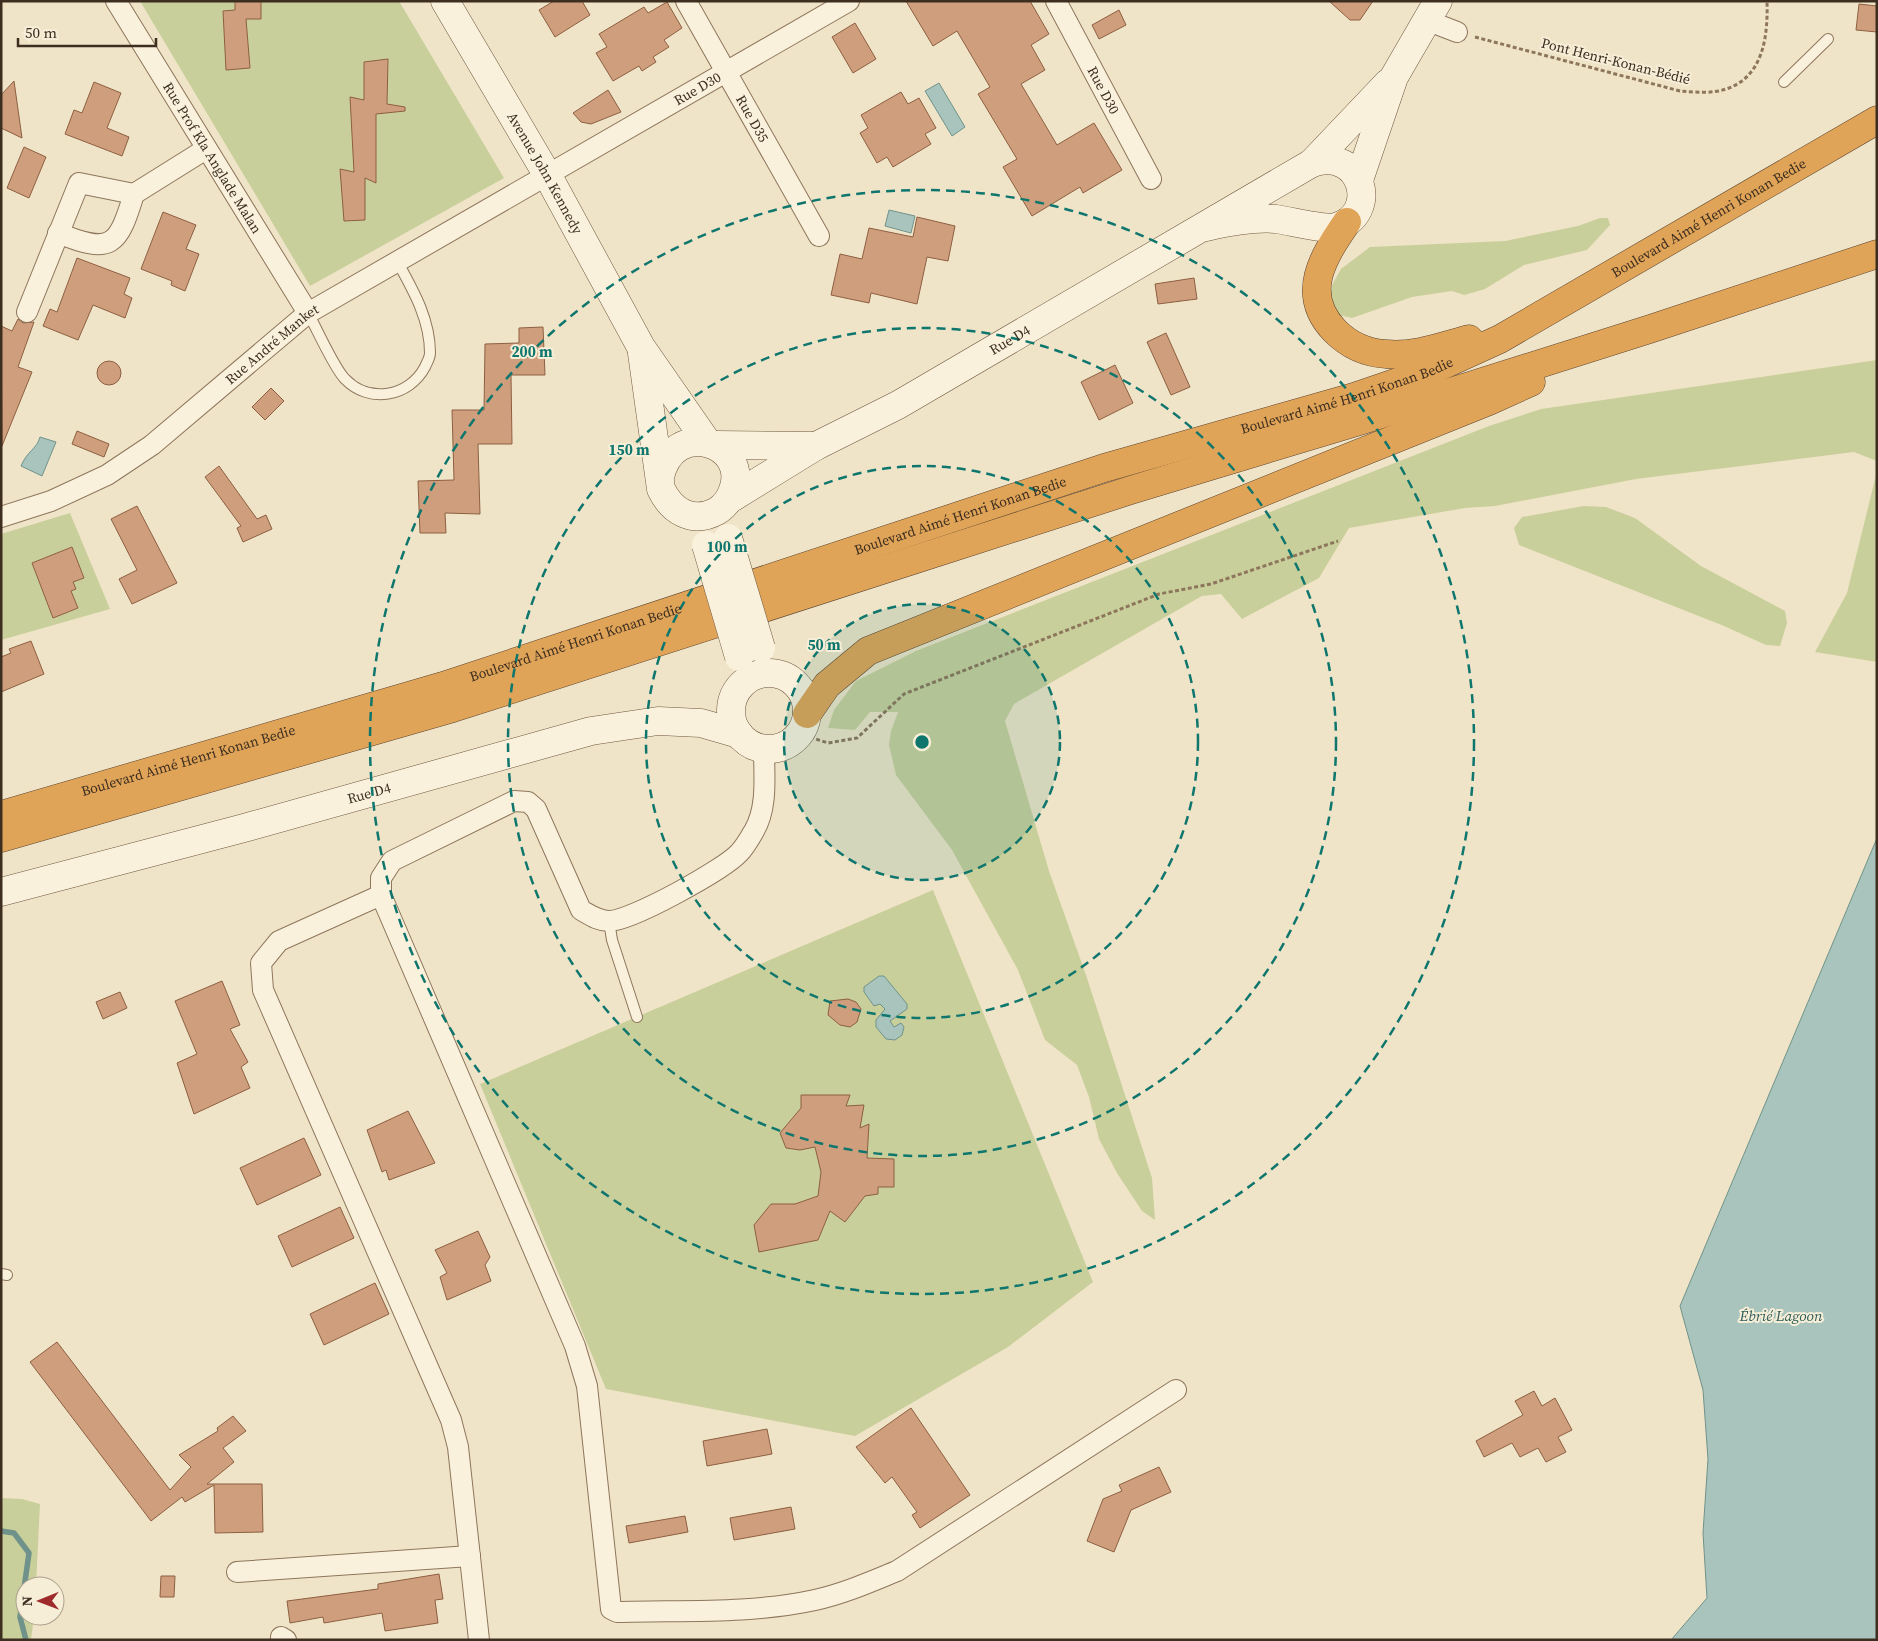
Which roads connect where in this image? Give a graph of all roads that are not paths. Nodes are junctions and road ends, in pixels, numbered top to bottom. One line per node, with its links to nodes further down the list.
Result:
1 (116, 1): 13 (street, Rue Prof Kla Anglade Malan)
2 (445, 1): 15 (main road, Avenue John Kennedy)
3 (686, 1): 9 (street, Rue D35)
4 (849, 1): 9 (street, Rue D30)
5 (1056, 1): 16 (street, Rue D30)
6 (1432, 11): 7 (street); 10 (main road)
7 (1457, 32)
8 (1828, 39): 11 (lane)
9 (726, 72): 15 (street, Rue D30); 23 (street, Rue D35)
10 (1394, 77): 14 (main road); 17 (main road)
11 (1784, 82)
12 (1877, 120): 27 (highway, Boulevard Aimé Henri Konan Bedie)
13 (206, 149): 18 (street); 28 (street, Rue Prof Kla Anglade Malan)
14 (1308, 167): 17 (main road, Rue D4); 20 (main road); 21 (main road, Rue D4)
15 (548, 176): 25 (street, Rue André Manket); 30 (main road, Avenue John Kennedy)
16 (1151, 179)
17 (1360, 180): 19 (main road)
18 (134, 194): 22 (street); 22 (street)
19 (1347, 222): 20 (main road, Rue D4); 27 (highway)
20 (1312, 224): 21 (main road, Rue D4)
21 (1201, 228): 32 (main road, Rue D4)
22 (58, 233): 26 (street)
23 (819, 236)
24 (1877, 254): 29 (highway, Boulevard Aimé Henri Konan Bedie)
25 (397, 261): 28 (street, Rue André Manket); 28 (lane)
26 (27, 312)
27 (1546, 312): 44 (highway, Boulevard Aimé Henri Konan Bedie)
28 (308, 313): 36 (street, Rue André Manket)
29 (1650, 329): 41 (highway); 45 (highway, Boulevard Aimé Henri Konan Bedie)
30 (641, 348): 31 (main road, Avenue John Kennedy); 33 (main road, Avenue John Kennedy)
31 (711, 444): 32 (main road, Rue D4); 33 (main road); 34 (main road, Avenue John Kennedy)
32 (816, 446): 34 (main road, Rue D4)
33 (660, 476): 35 (main road, Avenue John Kennedy)
34 (727, 502): 35 (main road); 37 (main road, Avenue John Kennedy)
35 (686, 515): 37 (main road, Avenue John Kennedy)
36 (1, 517)
37 (717, 542): 38 (main road, Avenue John Kennedy, bridge)
38 (750, 652): 39 (main road, Avenue John Kennedy); 40 (main road, Avenue John Kennedy)
39 (779, 674): 40 (main road); 41 (main road)
40 (741, 686): 42 (main road)
41 (804, 723): 43 (main road)
42 (738, 734): 43 (main road, Rue D4); 46 (main road, Rue D4)
43 (764, 749): 48 (street)
44 (1, 815)
45 (1, 838)
46 (1, 892)
47 (381, 895): 48 (street); 50 (street); 51 (street)
48 (609, 921): 49 (lane)
49 (637, 1017)
50 (1176, 1390)
51 (470, 1556): 52 (street); 53 (street)
52 (237, 1572)
53 (479, 1640)

